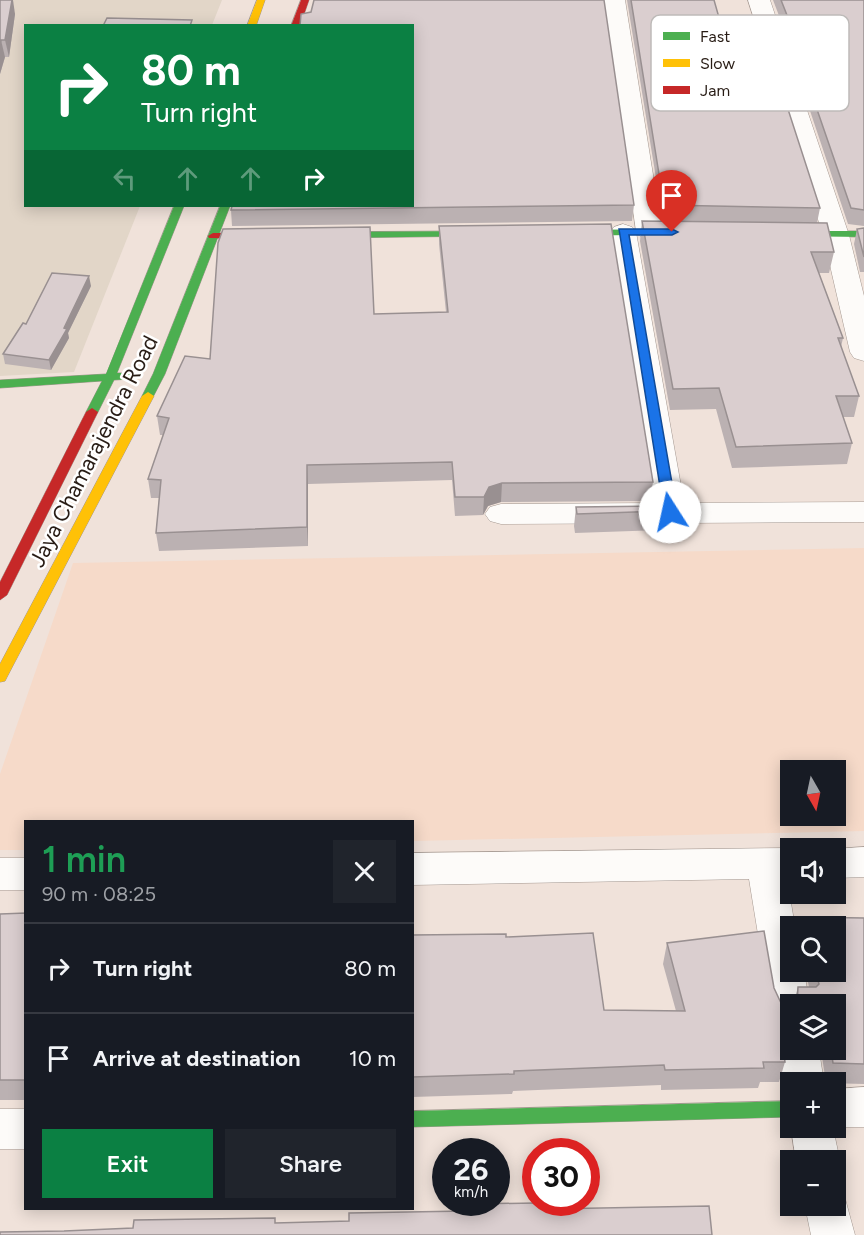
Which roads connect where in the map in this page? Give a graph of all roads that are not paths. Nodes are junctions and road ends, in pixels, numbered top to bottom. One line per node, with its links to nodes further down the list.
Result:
1 (261, 0): 6 (main road)
2 (305, 0): 7 (main road)
3 (614, 0): 11 (street)
4 (759, 0): 5 (street)
5 (764, 15)
6 (252, 24)
7 (296, 24)
8 (795, 111): 17 (street)
9 (179, 207): 23 (main road, Jaya Chamarajendra Road)
10 (225, 207): 18 (main road, Jaya Chamarajendra Road)
11 (636, 232): 12 (main road); 13 (main road); 25 (street)
12 (696, 232)
13 (554, 233)
14 (496, 234): 20 (main road)
15 (766, 234): 17 (main road)
16 (864, 234): 17 (main road)
17 (836, 235): 21 (street)
18 (213, 236): 19 (main road); 22 (main road, Jaya Chamarajendra Road)
19 (284, 236)
20 (308, 236)
21 (864, 352)
22 (159, 374): 23 (main road); 29 (main road, Jaya Chamarajendra Road)
23 (110, 377): 24 (main road); 28 (main road, Jaya Chamarajendra Road)
24 (0, 384)
25 (670, 512): 26 (street); 27 (street)
26 (864, 512)
27 (501, 514)
28 (0, 596)
29 (0, 677)
30 (864, 862): 31 (street)
31 (846, 863)
32 (778, 864): 33 (street); 36 (street)
33 (414, 869)
34 (0, 874): 35 (street)
35 (24, 874)
36 (789, 994)
37 (864, 1107): 38 (street)
38 (846, 1108)
39 (780, 1109): 40 (main road)
40 (414, 1119)
41 (0, 1129): 42 (street)
42 (24, 1129)
43 (829, 1216): 44 (street)
44 (833, 1235)

